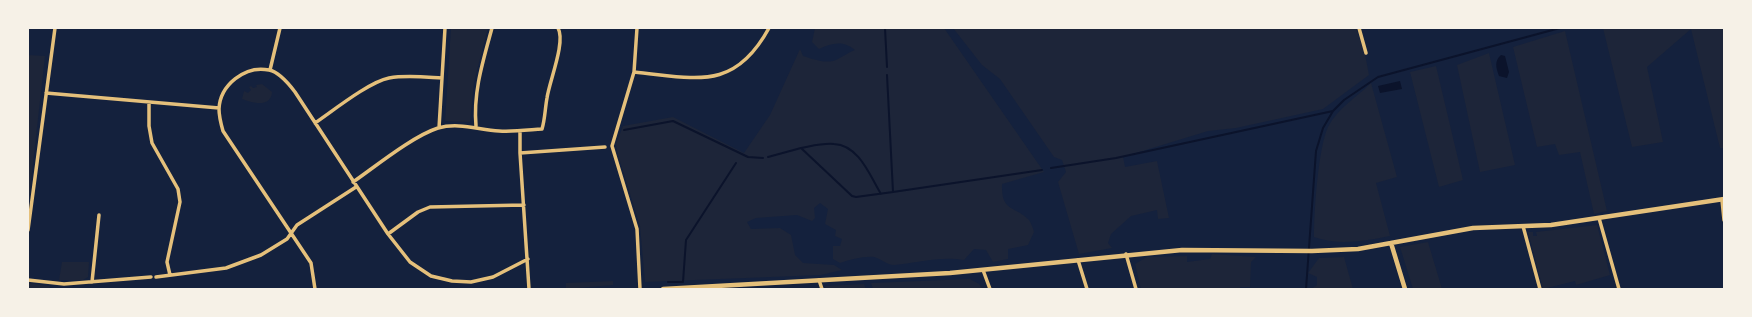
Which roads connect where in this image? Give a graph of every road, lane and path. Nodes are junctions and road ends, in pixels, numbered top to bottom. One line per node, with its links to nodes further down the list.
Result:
1 (55, 28): 13 (street)
2 (280, 28): 10 (street)
3 (445, 28): 12 (street)
4 (492, 28): 17 (street)
5 (558, 28): 19 (street)
6 (638, 28): 11 (street)
7 (769, 28): 11 (street)
8 (1358, 28): 9 (street)
9 (1366, 53)
10 (270, 70): 15 (street); 16 (street)
11 (634, 72): 46 (street)
12 (442, 78): 16 (street); 18 (street)
13 (46, 93): 14 (street); 30 (street)
14 (149, 103): 15 (street); 38 (street)
15 (219, 108): 31 (street)
16 (315, 122): 22 (street)
17 (476, 126): 18 (street); 19 (street)
18 (439, 128): 22 (street)
19 (520, 131): 21 (street)
20 (605, 147): 21 (street)
21 (520, 153): 25 (street)
22 (353, 182): 23 (street)
23 (356, 187): 31 (street); 32 (street)
24 (1723, 200): 27 (street); 28 (street)
25 (524, 206): 32 (street); 35 (street)
26 (99, 215): 43 (street)
27 (1599, 218): 29 (street); 54 (street)
28 (1724, 220)
29 (1523, 226): 33 (street); 53 (street)
30 (28, 230)
31 (292, 232): 38 (street); 44 (street)
32 (388, 234): 35 (street)
33 (1391, 243): 34 (street); 52 (street)
34 (1126, 254): 36 (street); 51 (street)
35 (528, 259): 45 (street)
36 (1078, 260): 37 (street); 50 (street)
37 (983, 270): 42 (street); 49 (street)
38 (170, 275): 40 (street)
39 (150, 277): 43 (street)
40 (156, 277)
41 (28, 280): 43 (street)
42 (819, 280): 47 (street); 48 (street)
43 (92, 282)
44 (315, 289)
45 (529, 289)
46 (640, 289)
47 (663, 289)
48 (822, 289)
49 (990, 289)
50 (1087, 289)
51 (1136, 289)
52 (1405, 289)
53 (1540, 289)
54 (1619, 289)

